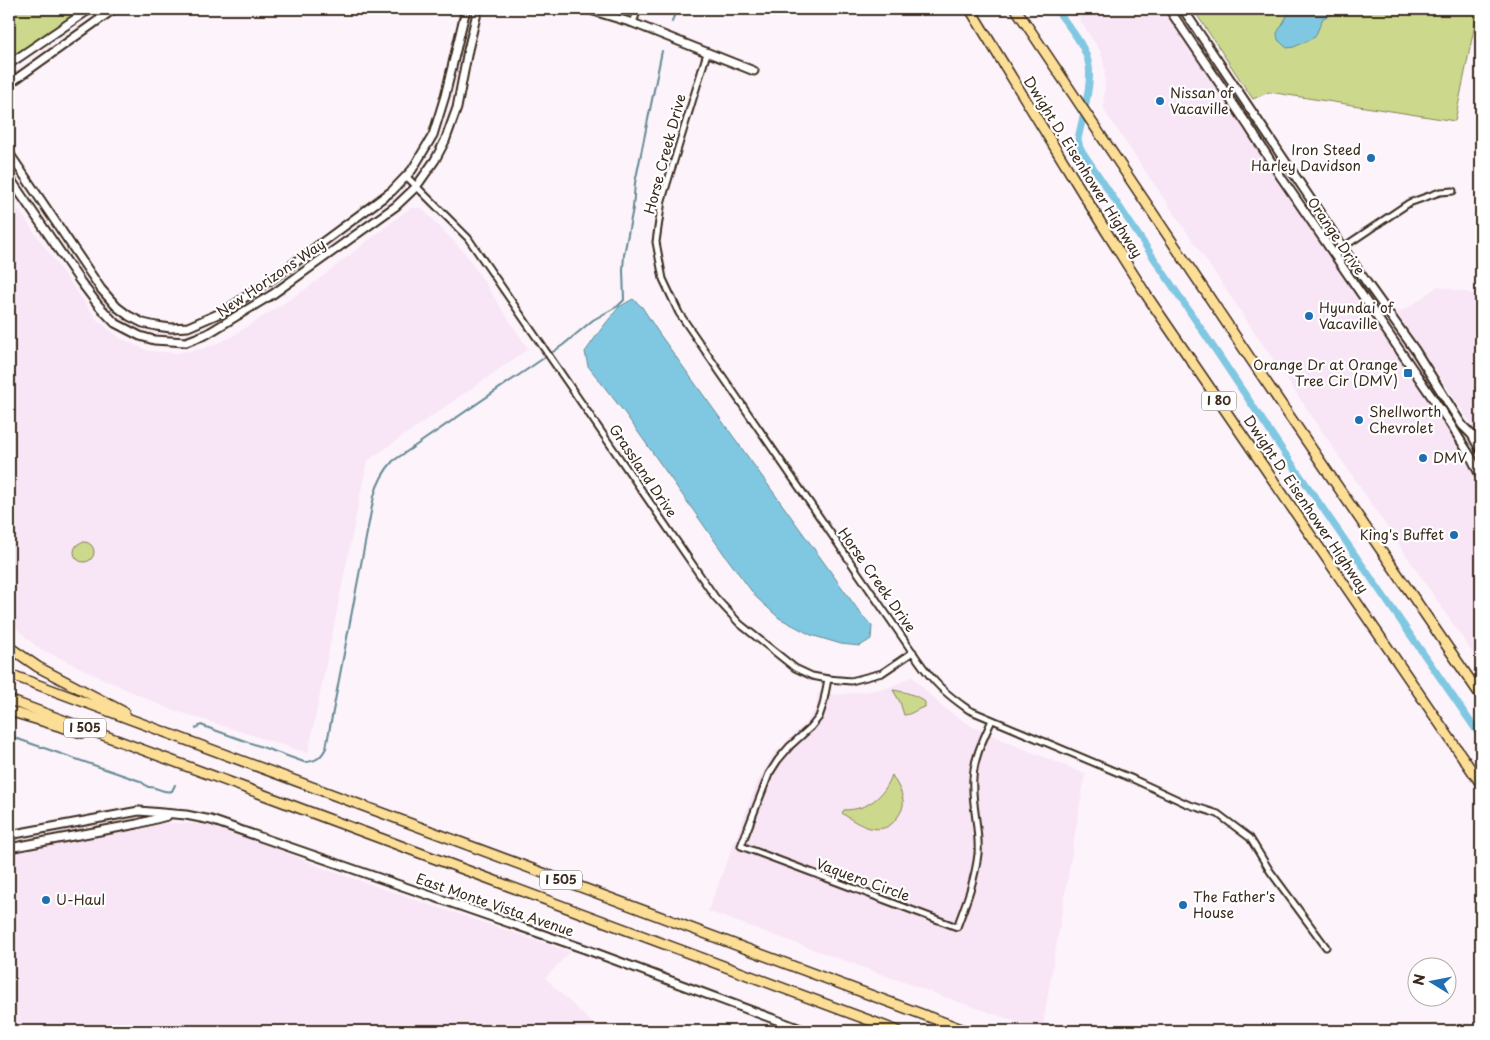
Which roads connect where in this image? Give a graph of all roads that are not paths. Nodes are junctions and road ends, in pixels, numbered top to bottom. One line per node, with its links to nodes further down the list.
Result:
1 (90, 9): 13 (street)
2 (114, 9): 15 (street)
3 (466, 9): 17 (street, New Horizons Way)
4 (478, 9): 19 (street, New Horizons Way)
5 (587, 9): 11 (street)
6 (638, 9): 11 (street)
7 (970, 9): 35 (highway, Dwight D. Eisenhower Highway / I 80)
8 (1016, 9): 29 (highway, Dwight D. Eisenhower Highway)
9 (1169, 9): 22 (street, Orange Drive)
10 (1184, 9): 21 (street, Orange Drive)
11 (633, 23): 12 (street)
12 (707, 53): 14 (street); 26 (street, Horse Creek Drive)
13 (9, 64)
14 (754, 71)
15 (9, 84)
16 (9, 153): 17 (street, New Horizons Way)
17 (406, 176): 19 (street, Grassland Drive)
18 (9, 177): 19 (street, New Horizons Way)
19 (416, 187): 28 (street, Grassland Drive)
20 (1453, 191): 21 (street)
21 (1343, 247): 22 (street); 23 (street, Orange Drive)
22 (1333, 254): 24 (street, Orange Drive)
23 (1481, 451)
24 (1481, 478)
25 (9, 647): 33 (highway)
26 (913, 652): 28 (street, Grassland Drive); 32 (street, Horse Creek Drive)
27 (9, 674): 33 (highway, I 505)
28 (828, 679): 32 (street, Vaquero Circle)
29 (1481, 696)
30 (9, 700): 34 (highway, I 505)
31 (9, 711): 34 (highway)
32 (992, 720): 39 (street, Horse Creek Drive)
33 (156, 729): 42 (highway, I 505)
34 (162, 757): 41 (highway, I 505)
35 (1481, 784)
36 (173, 814): 37 (street, East Monte Vista Avenue); 38 (street, East Monte Vista Avenue); 40 (street, East Monte Vista Avenue)
37 (9, 835)
38 (9, 848)
39 (1326, 947)
40 (806, 1031)
41 (898, 1031)
42 (967, 1031)

